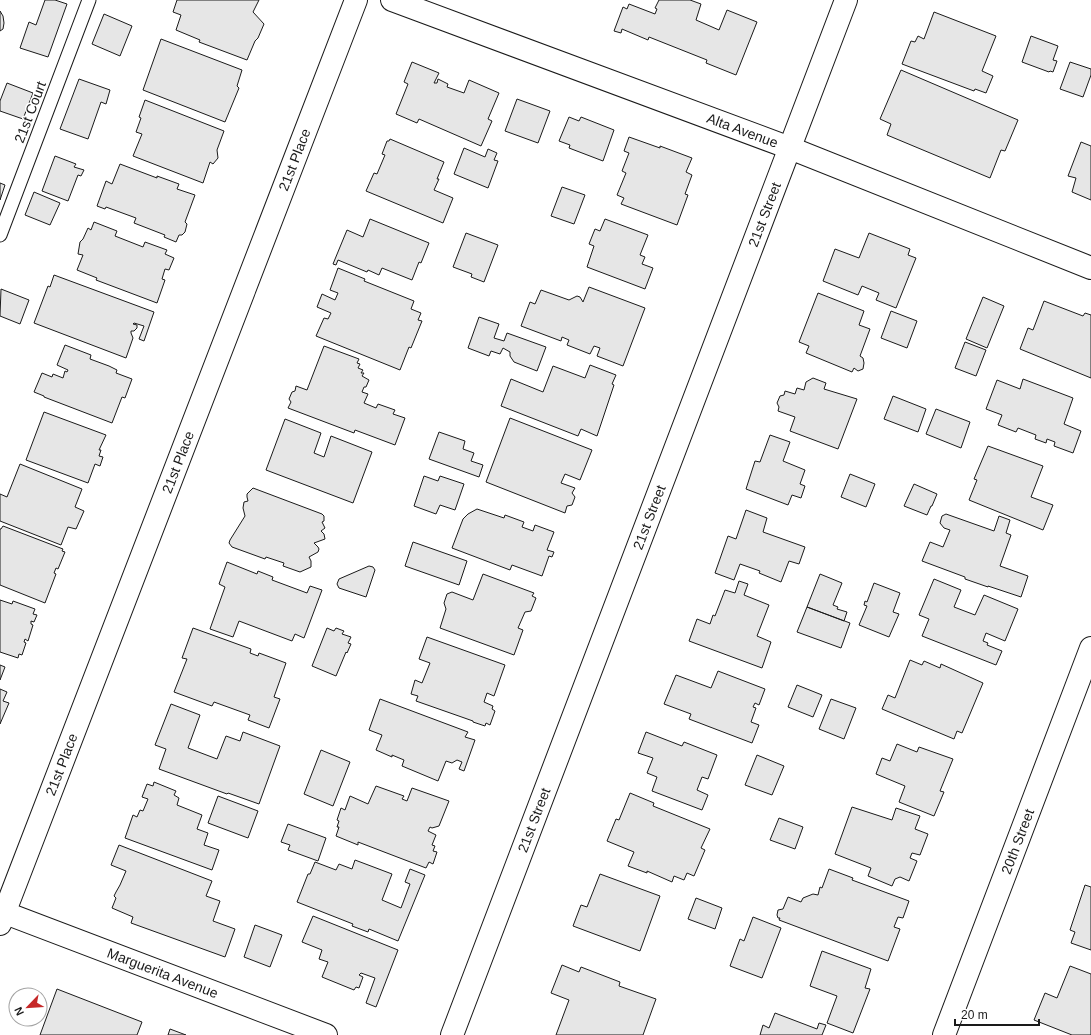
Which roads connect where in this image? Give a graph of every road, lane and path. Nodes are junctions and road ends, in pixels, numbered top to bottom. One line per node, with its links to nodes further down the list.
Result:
1 (89, 0): 6 (lane, 21st Court)
2 (356, 0): 9 (street, 21st Place)
3 (392, 0): 5 (street, Alta Avenue)
4 (846, 0): 5 (street, 21st Street)
5 (790, 148): 7 (street, Alta Avenue); 11 (street, 21st Street)
6 (0, 235)
7 (1091, 268)
8 (1091, 648): 12 (street, 20th Street)
9 (1, 916): 10 (street, Marguerita Avenue)
10 (326, 1035)
11 (452, 1035)
12 (944, 1035)

